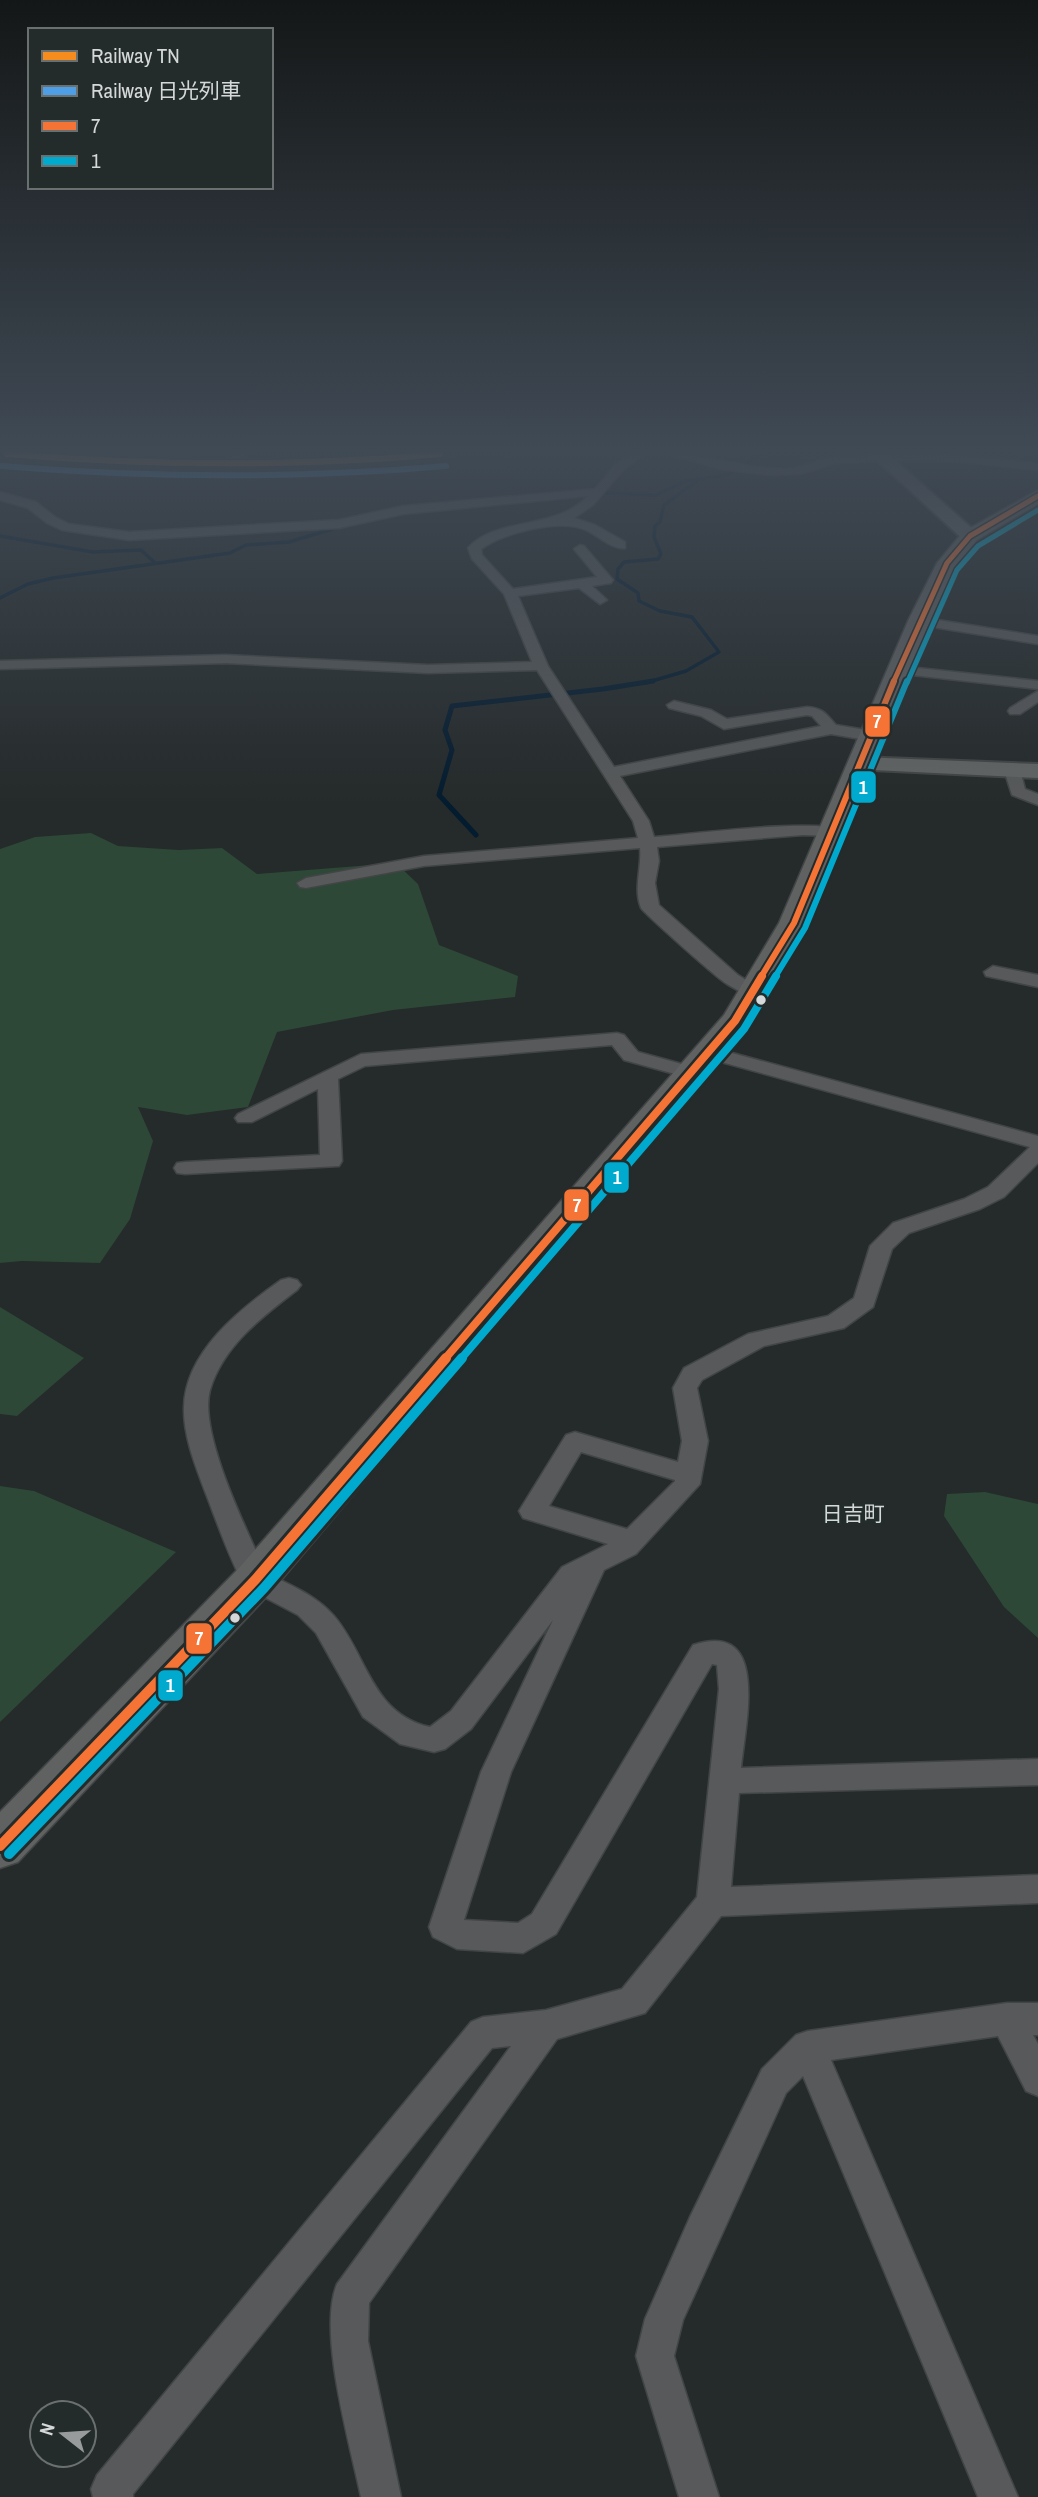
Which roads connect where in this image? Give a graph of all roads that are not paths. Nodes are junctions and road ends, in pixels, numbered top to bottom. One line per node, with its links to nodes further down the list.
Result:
1 (489, 571): 5 (street)
2 (598, 571): 4 (street)
3 (945, 571): 7 (main road)
4 (582, 583): 5 (street); 6 (street)
5 (510, 593): 10 (street)
6 (600, 600)
7 (919, 621): 8 (street); 11 (main road)
8 (1038, 640)
9 (0, 665): 10 (street)
10 (541, 666): 20 (street)
11 (899, 670): 12 (street); 17 (main road)
12 (1038, 685)
13 (1038, 695): 15 (street)
14 (674, 705): 16 (street)
15 (1014, 711)
16 (831, 729): 17 (street); 20 (street)
17 (866, 750): 18 (street); 22 (main road)
18 (1012, 770): 19 (street); 21 (street)
19 (1038, 771)
20 (609, 773): 23 (street)
21 (1038, 800)
22 (831, 831): 23 (street); 27 (main road)
23 (648, 844): 24 (street); 27 (street)
24 (306, 883)
25 (993, 972): 26 (street)
26 (1038, 981)
27 (755, 991): 28 (main road)
28 (702, 1063): 29 (street); 31 (street); 38 (main road)
29 (328, 1077): 30 (street); 33 (street)
30 (245, 1118)
31 (1038, 1143)
32 (1038, 1151): 35 (street)
33 (185, 1168)
34 (289, 1285): 38 (street)
35 (689, 1475): 36 (street); 36 (street)
36 (632, 1541): 37 (street)
37 (593, 1564): 38 (street); 40 (street)
38 (256, 1580): 41 (main road)
39 (1038, 1772): 40 (street)
40 (725, 1782): 43 (street)
41 (0, 1846)
42 (1038, 1889): 43 (street)
43 (713, 1902): 45 (street)
44 (1023, 2019): 46 (street); 47 (street)
45 (546, 2026): 48 (street); 49 (street)
46 (808, 2047): 50 (street); 51 (street)
47 (1038, 2080)
48 (113, 2497)
49 (381, 2497)
50 (699, 2497)
51 (998, 2497)

